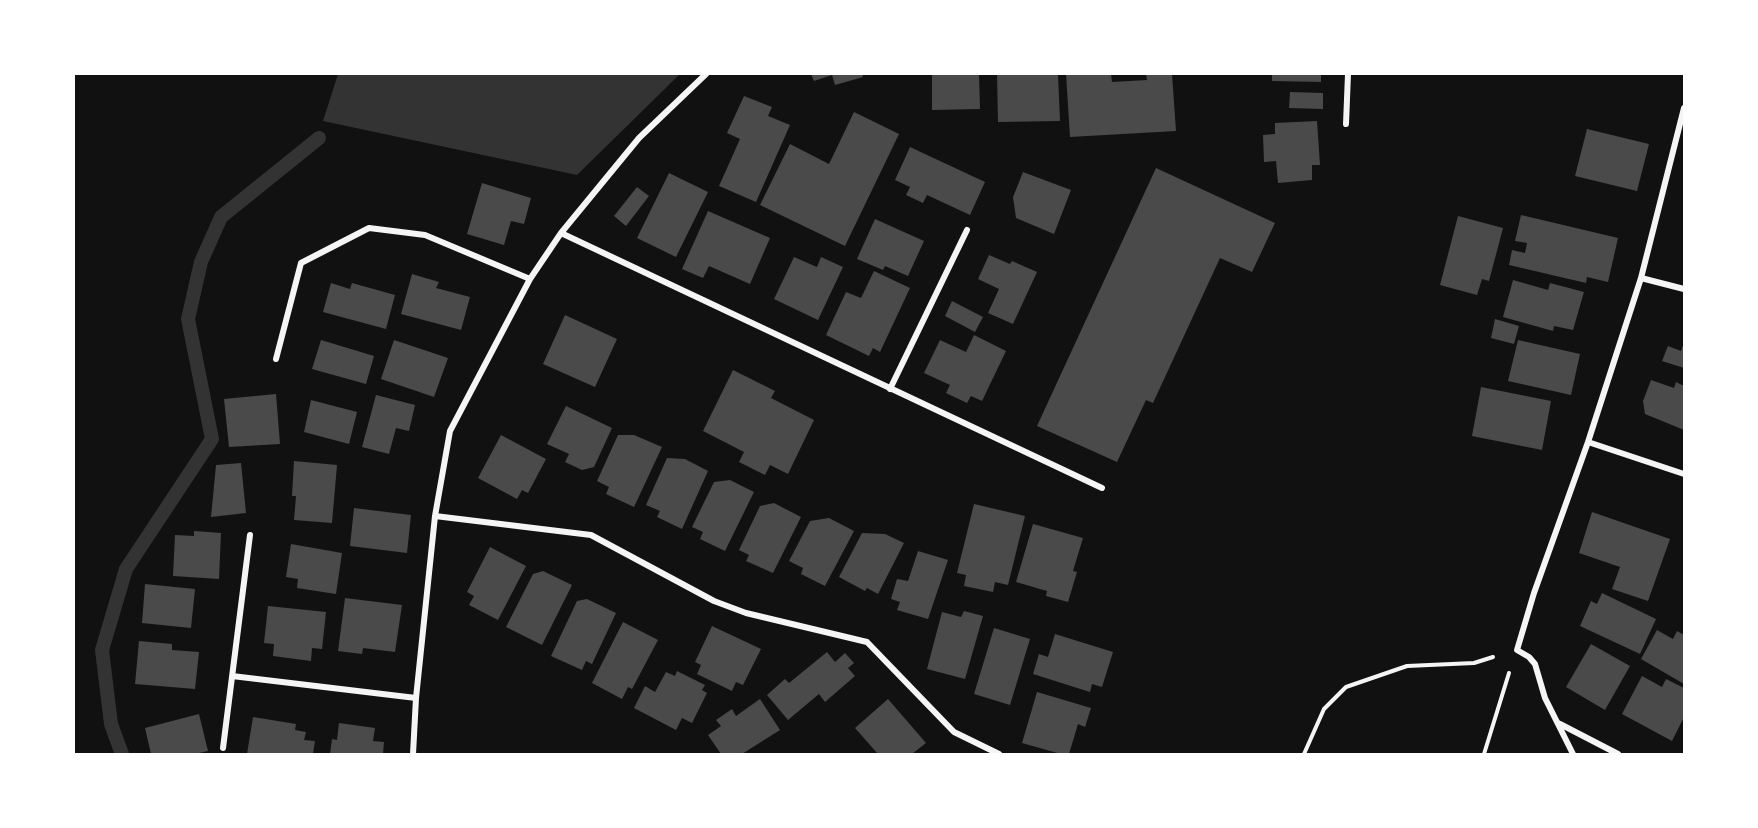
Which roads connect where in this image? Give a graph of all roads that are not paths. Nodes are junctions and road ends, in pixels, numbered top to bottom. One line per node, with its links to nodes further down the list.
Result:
1 (706, 74): 6 (street)
2 (1348, 74): 4 (street)
3 (1684, 108): 7 (street)
4 (1346, 124)
5 (967, 230): 11 (street)
6 (561, 233): 8 (street); 11 (street)
7 (1641, 278): 9 (street); 12 (street)
8 (530, 279): 10 (street); 15 (street)
9 (1684, 290)
10 (276, 358)
11 (890, 389): 14 (street)
12 (1588, 442): 13 (street); 19 (street)
13 (1684, 474)
14 (1102, 488)
15 (435, 516): 18 (street); 22 (street)
16 (250, 535): 17 (street)
17 (232, 676): 18 (street); 20 (street)
18 (416, 698): 21 (street)
19 (1559, 723): 23 (street); 24 (street)
20 (223, 748)
21 (413, 754)
22 (999, 754)
23 (1573, 754)
24 (1618, 754)

